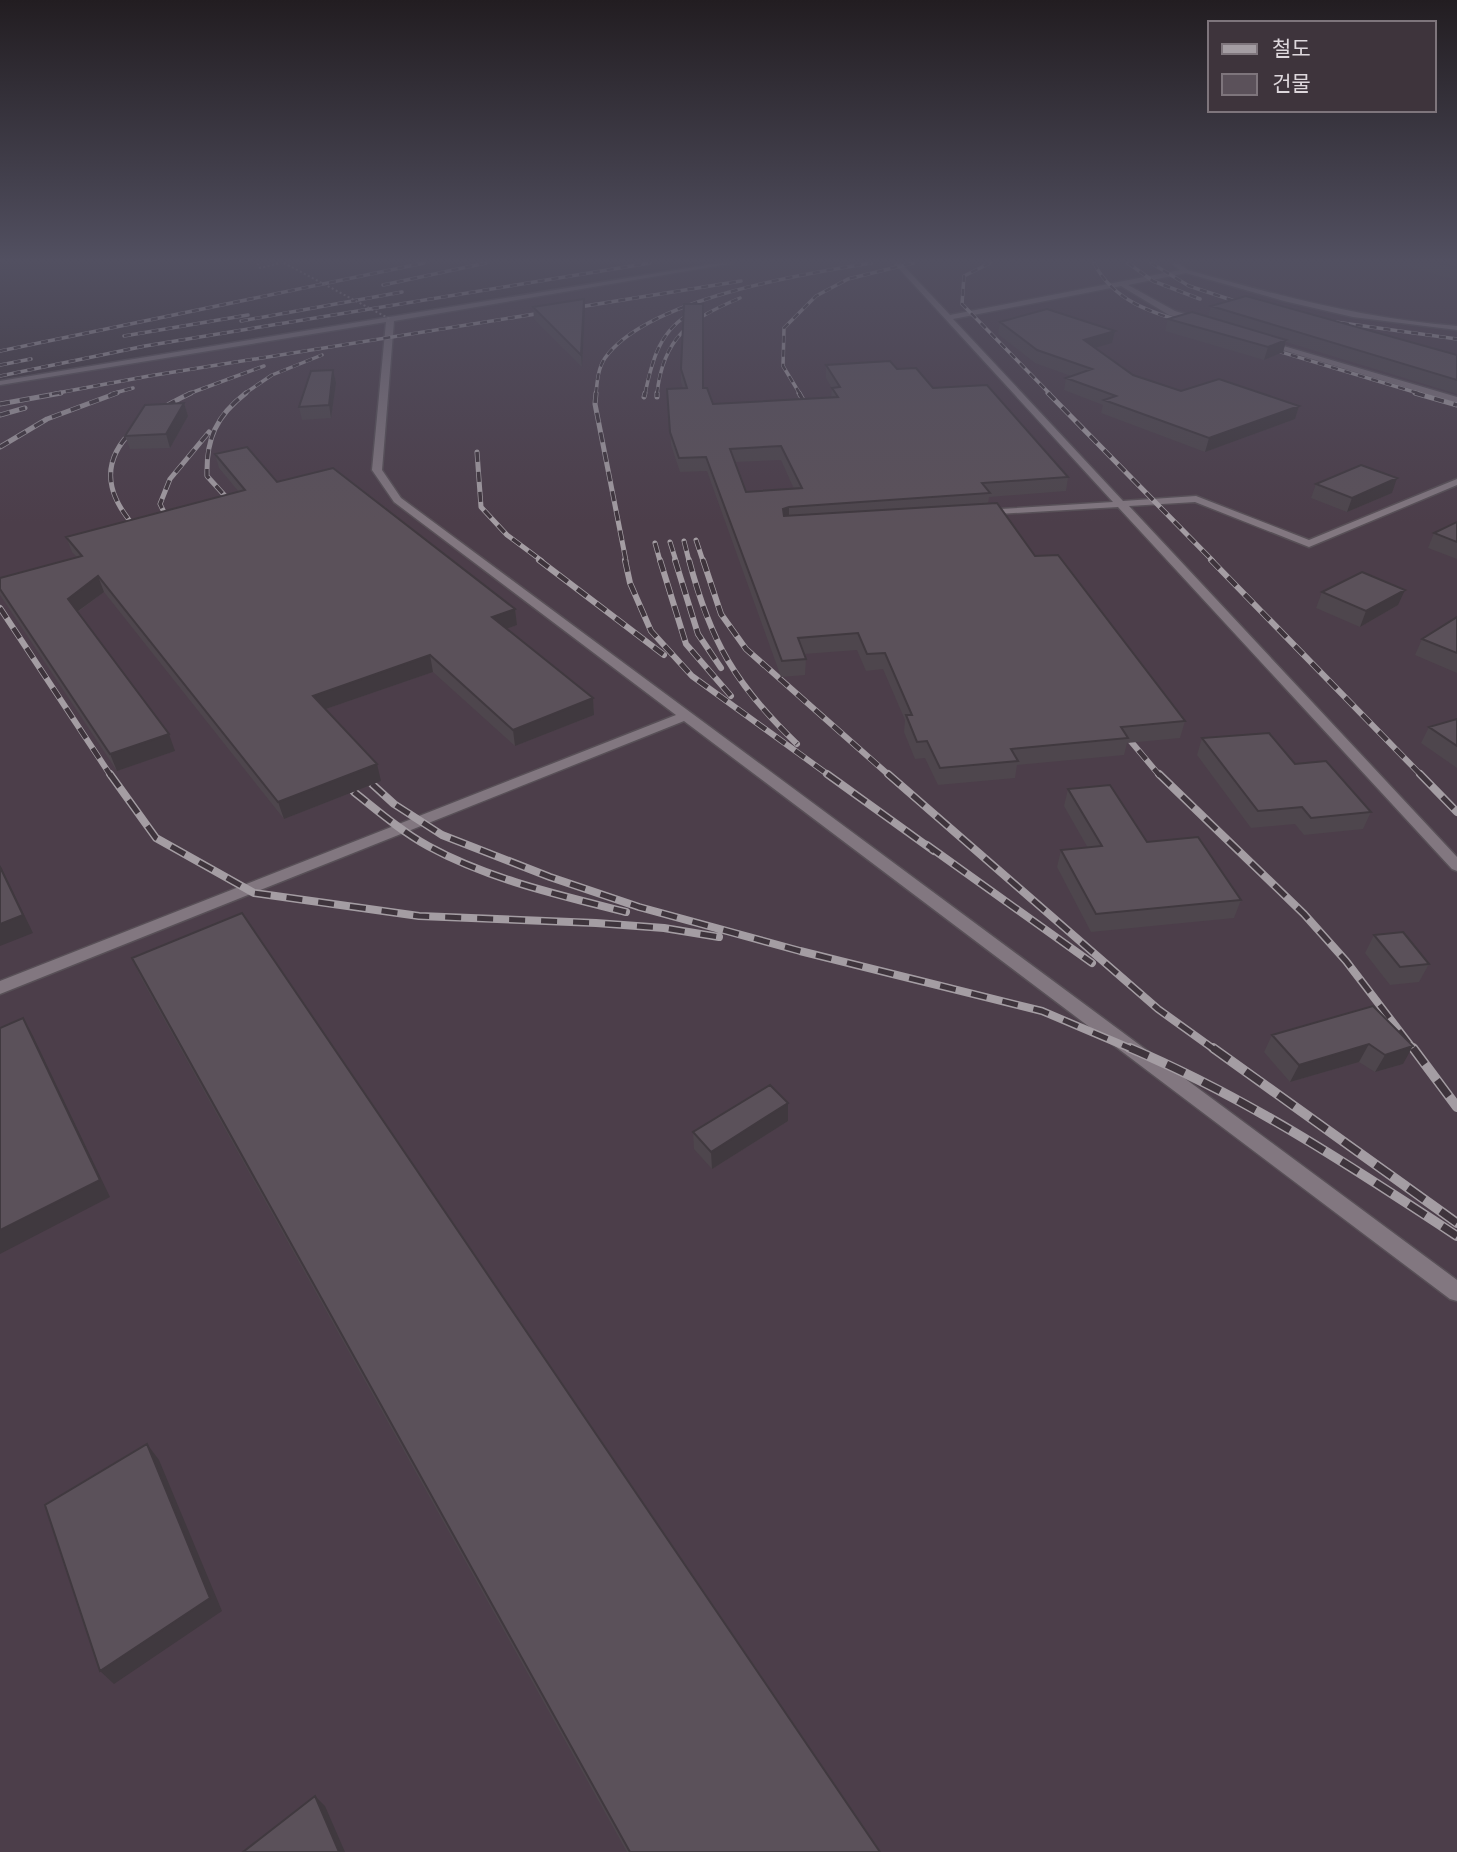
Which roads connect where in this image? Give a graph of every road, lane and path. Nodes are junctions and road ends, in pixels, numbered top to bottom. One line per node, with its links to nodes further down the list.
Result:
1 (205, 349): 5 (lane)
2 (387, 349): 10 (lane)
3 (977, 349): 8 (lane)
4 (1290, 349): 6 (lane)
5 (0, 383)
6 (1457, 400)
7 (1457, 482): 8 (lane)
8 (1120, 503): 9 (lane); 11 (lane)
9 (969, 514)
10 (685, 716): 12 (lane); 13 (lane)
11 (1457, 866)
12 (0, 988)
13 (1457, 1292)

